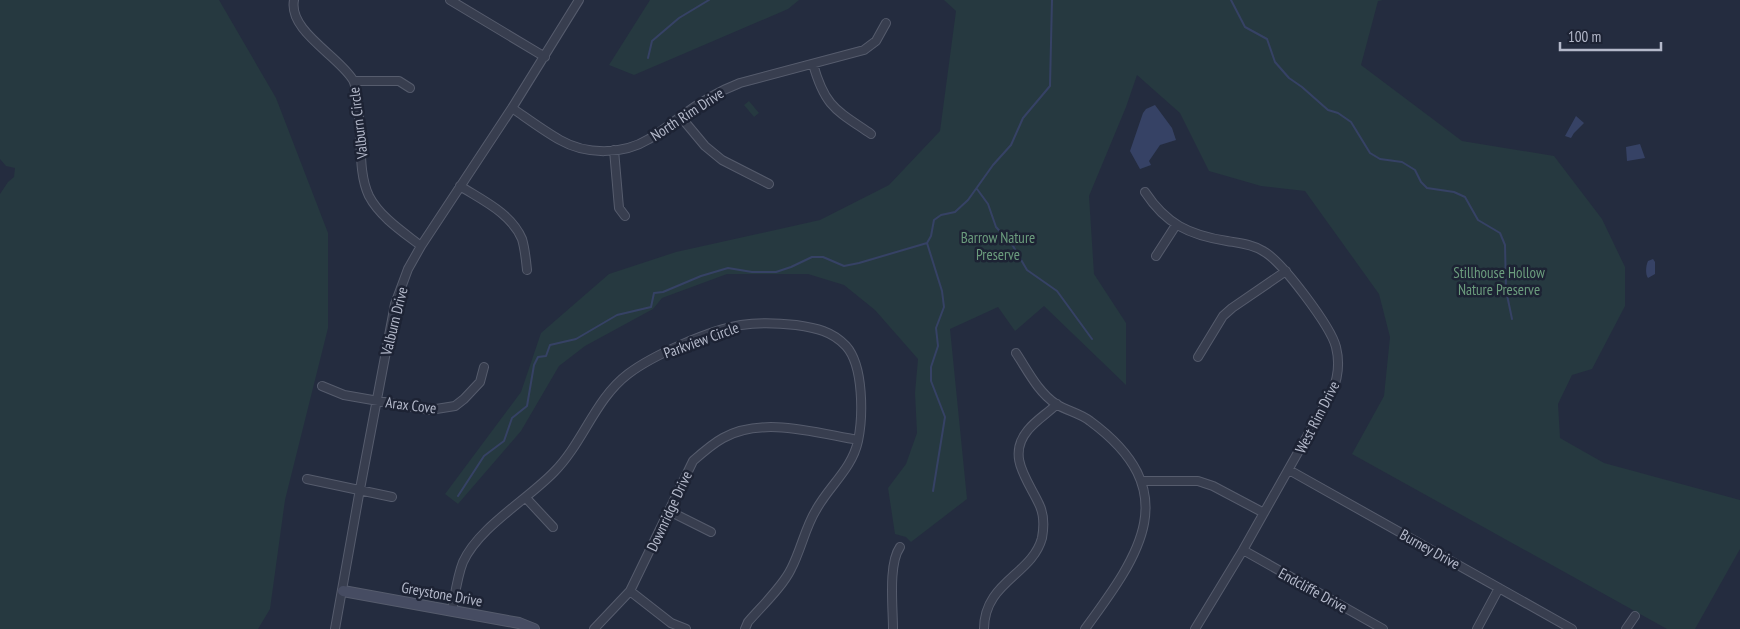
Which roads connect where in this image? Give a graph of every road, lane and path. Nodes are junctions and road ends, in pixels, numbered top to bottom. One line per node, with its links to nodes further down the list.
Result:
1 (294, 0): 7 (street, Valburn Circle)
2 (450, 0): 5 (street)
3 (579, 0): 5 (street, Valburn Drive)
4 (886, 23): 6 (street, North Rim Drive)
5 (545, 57): 9 (street, Valburn Drive)
6 (813, 64): 10 (street, North Rim Drive); 11 (street)
7 (354, 81): 8 (street); 18 (street, Valburn Circle)
8 (410, 88)
9 (512, 108): 12 (street, North Rim Drive); 14 (street, Valburn Drive)
10 (680, 116): 12 (street, North Rim Drive); 13 (street)
11 (871, 134)
12 (614, 150): 16 (street)
13 (769, 184)
14 (460, 186): 18 (street, Valburn Drive); 20 (street)
15 (1145, 192): 17 (street, West Rim Drive)
16 (625, 216)
17 (1176, 225): 19 (street); 21 (street, West Rim Drive)
18 (420, 246): 26 (street, Valburn Drive)
19 (1156, 256)
20 (527, 270)
21 (1286, 271): 23 (street); 29 (street, West Rim Drive)
22 (1016, 353): 27 (street)
23 (1198, 356)
24 (484, 367): 26 (street, Arax Cove)
25 (322, 386): 26 (street, Arax Cove)
26 (376, 401): 32 (street, Valburn Drive)
27 (1057, 404): 31 (street); 53 (street)
28 (858, 440): 34 (street, Parkview Circle); 35 (street, Downridge Drive); 51 (street, Parkview Circle)
29 (1289, 470): 36 (street, West Rim Drive); 41 (street, Burney Drive)
30 (307, 479): 32 (street)
31 (1142, 481): 36 (street); 54 (street)
32 (360, 489): 33 (street); 42 (street, Valburn Drive)
33 (392, 497)
34 (526, 498): 37 (street); 44 (street, Parkview Circle)
35 (669, 511): 38 (street); 43 (street, Downridge Drive)
36 (1264, 513): 40 (street, West Rim Drive)
37 (553, 527)
38 (711, 532)
39 (900, 547): 52 (street)
40 (1243, 550): 46 (street, West Rim Drive); 55 (street, Endcliffe Drive)
41 (1499, 588): 56 (street); 57 (street, Burney Drive)
42 (343, 591): 44 (street, Greystone Drive); 47 (street, Valburn Drive)
43 (630, 591): 49 (street, Downridge Drive); 50 (street)
44 (452, 612): 48 (street, Greystone Drive)
45 (1635, 616): 58 (street)
46 (1198, 628)
47 (336, 629)
48 (534, 629)
49 (594, 629)
50 (686, 629)
51 (745, 629)
52 (893, 629)
53 (984, 629)
54 (1085, 629)
55 (1383, 629)
56 (1477, 629)
57 (1572, 629)
58 (1626, 629)

